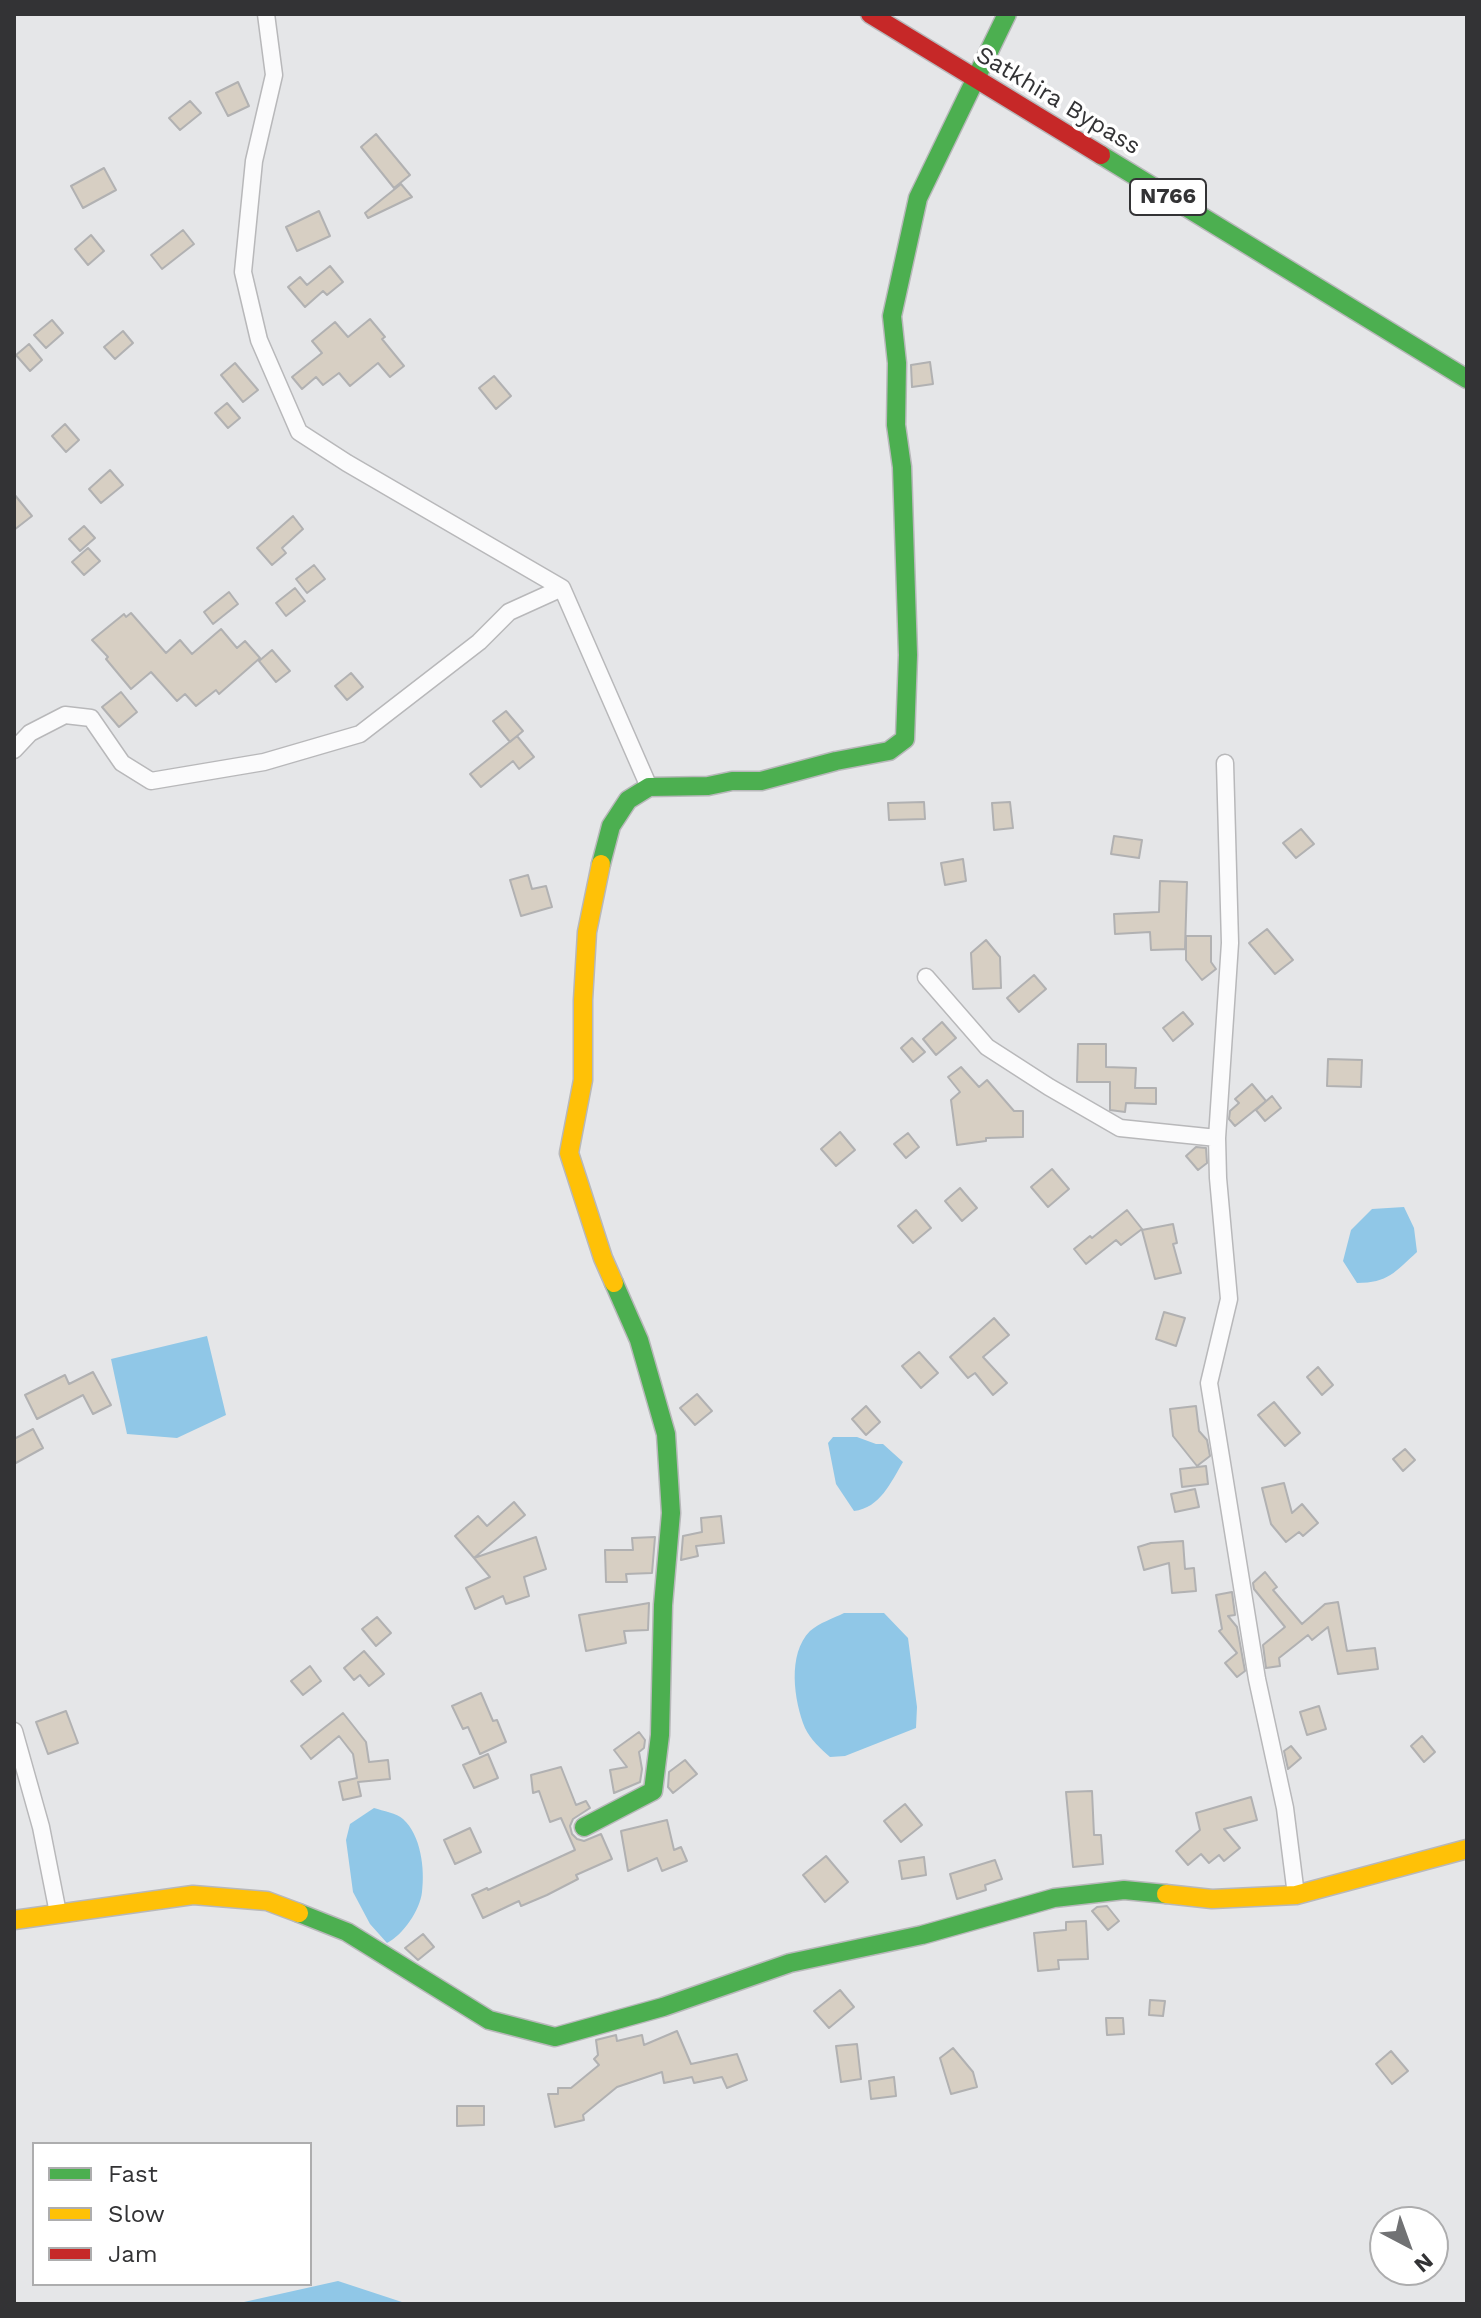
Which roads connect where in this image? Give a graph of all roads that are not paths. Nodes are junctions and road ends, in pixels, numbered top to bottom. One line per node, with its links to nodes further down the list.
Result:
1 (266, 14): 6 (street)
2 (870, 14): 4 (main road, Satkhira Bypass / N766)
3 (1007, 14): 4 (main road)
4 (977, 80): 5 (main road, Satkhira Bypass / N766); 9 (main road)
5 (1467, 379)
6 (562, 588): 7 (street); 9 (street)
7 (14, 750)
8 (1225, 763): 11 (street)
9 (649, 787): 13 (main road)
10 (926, 977): 11 (street)
11 (1217, 1138): 15 (street)
12 (14, 1731): 16 (street)
13 (584, 1827)
14 (1467, 1849): 15 (main road)
15 (1296, 1895): 16 (main road)
16 (58, 1913): 17 (main road)
17 (14, 1920)

